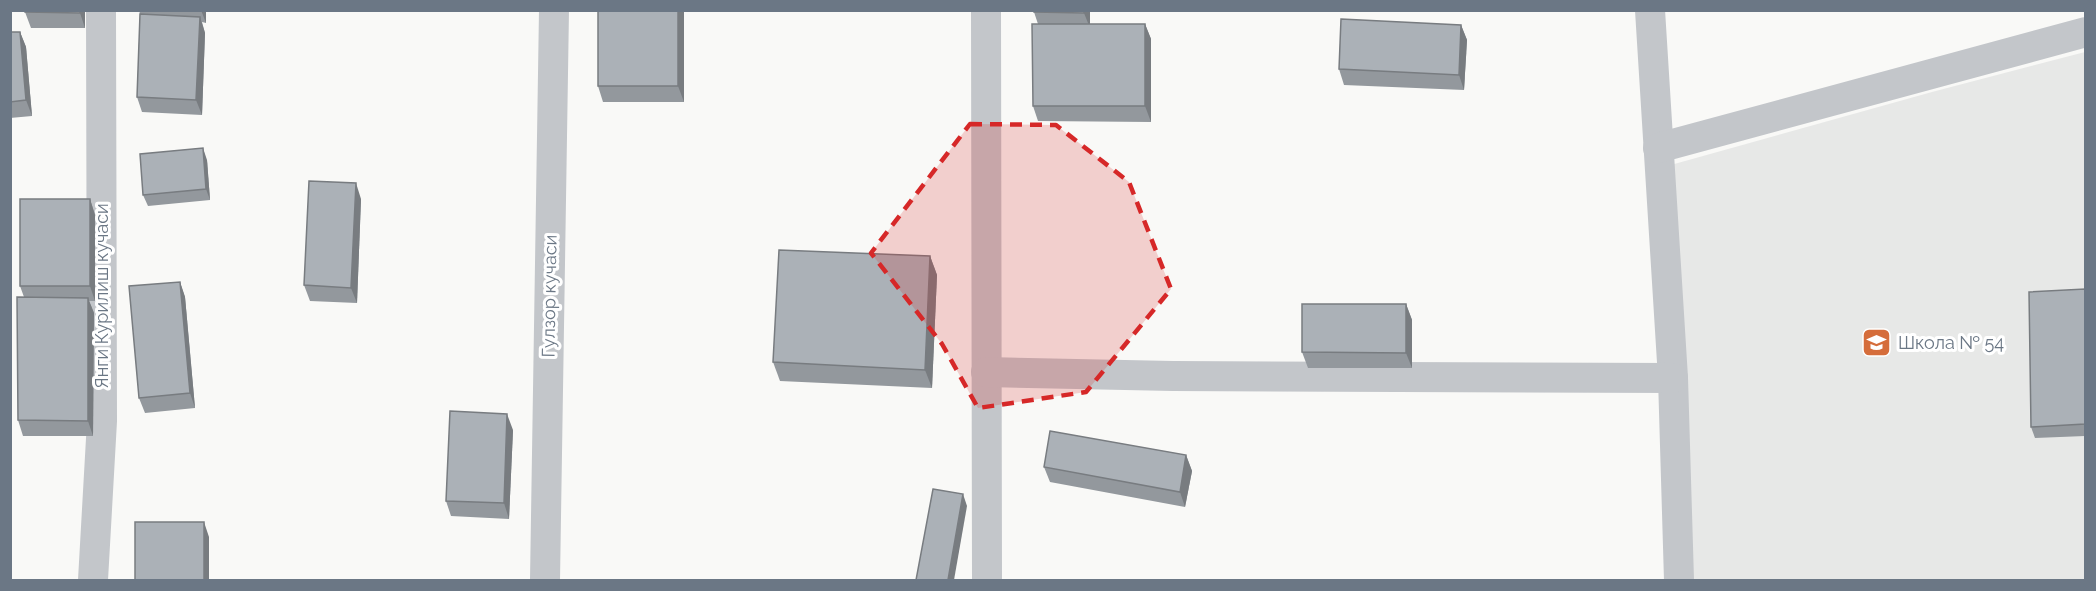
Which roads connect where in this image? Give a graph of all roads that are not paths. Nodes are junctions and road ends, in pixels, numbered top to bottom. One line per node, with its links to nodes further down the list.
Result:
1 (101, 10): 9 (street, Янги Курилиш кучаси)
2 (554, 10): 10 (street, Гулзор кучаси)
3 (986, 10): 7 (street)
4 (1650, 10): 6 (street)
5 (2085, 32): 6 (street)
6 (1659, 148): 8 (street)
7 (986, 372): 8 (street); 11 (street)
8 (1673, 378): 12 (street)
9 (93, 580)
10 (545, 580)
11 (987, 580)
12 (1679, 580)

